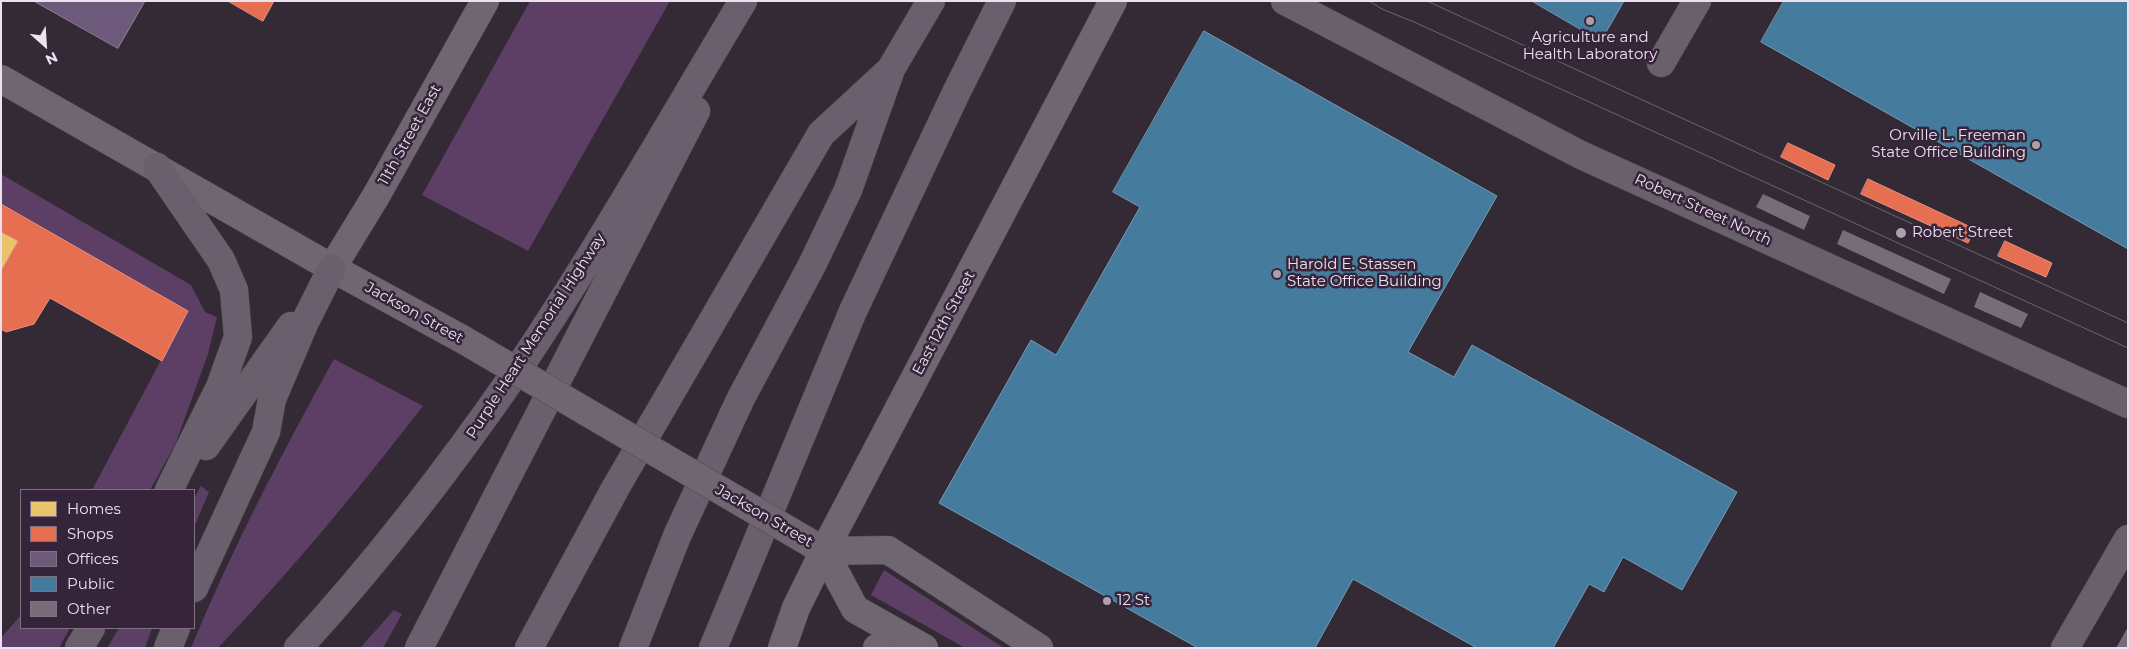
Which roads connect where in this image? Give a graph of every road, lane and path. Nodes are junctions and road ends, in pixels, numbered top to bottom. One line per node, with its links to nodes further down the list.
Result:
1 (485, 1): 13 (main road, 11th Street East)
2 (743, 1): 24 (highway, Purple Heart Memorial Highway)
3 (753, 1): 25 (highway)
4 (931, 1): 10 (highway)
5 (1002, 1): 28 (highway)
6 (1113, 1): 18 (main road, East 12th Street)
7 (1285, 1): 14 (street, Robert Street North)
8 (1697, 1): 9 (street)
9 (1661, 63)
10 (891, 69): 26 (highway); 27 (highway)
11 (1, 79): 12 (main road, Jackson Street)
12 (157, 167): 13 (main road, Jackson Street); 15 (highway)
13 (332, 268): 16 (highway); 18 (main road, Jackson Street, bridge); 19 (highway)
14 (2128, 404)
15 (169, 489)
16 (176, 489)
17 (2128, 539): 32 (street)
18 (824, 551): 29 (main road, East 12th Street); 30 (main road, Jackson Street); 31 (main road, Jackson Street)
19 (195, 586)
20 (90, 629): 22 (highway)
21 (176, 629): 23 (highway)
22 (79, 648)
23 (168, 648)
24 (298, 648)
25 (420, 648)
26 (529, 648)
27 (633, 648)
28 (713, 648)
29 (782, 648)
30 (924, 648)
31 (1039, 648)
32 (2065, 648)

